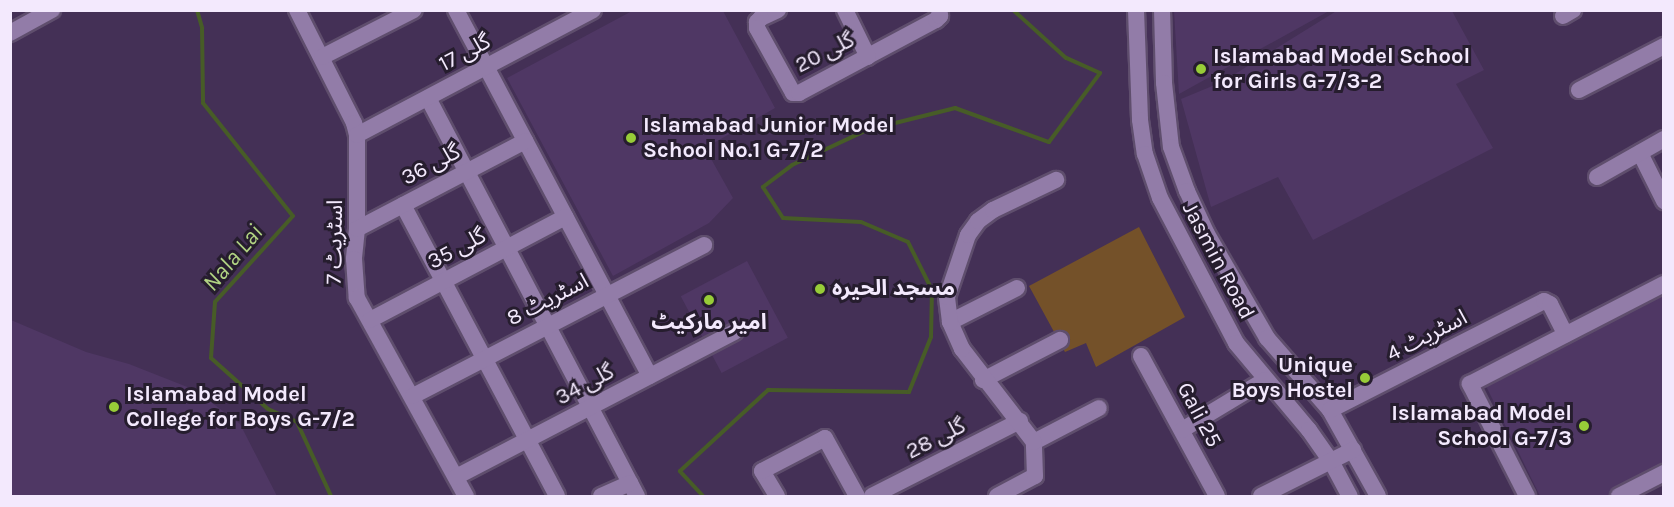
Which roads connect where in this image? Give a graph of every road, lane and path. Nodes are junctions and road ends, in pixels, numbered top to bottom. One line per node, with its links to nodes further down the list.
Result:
1 (52, 10): 12 (street)
2 (297, 10): 14 (street, اسٹریٹ 7)
3 (414, 10): 14 (street)
4 (456, 10): 16 (street)
5 (593, 10): 11 (street, گلی 17)
6 (778, 10): 15 (street, گلی 20)
7 (845, 10): 15 (street)
8 (1136, 10): 46 (street, Jasmin Road)
9 (1162, 10): 50 (street, Jasmin Road)
10 (940, 13): 15 (street, گلی 20)
11 (566, 17): 16 (street, گلی 17)
12 (10, 33)
13 (1664, 46): 17 (street)
14 (322, 57): 19 (street, اسٹریٹ 7)
15 (868, 57)
16 (486, 67): 18 (street, گلی 17); 21 (street)
17 (1579, 90)
18 (428, 98): 19 (street, گلی 17); 23 (street)
19 (357, 135): 29 (street, اسٹریٹ 7)
20 (1664, 139): 22 (street)
21 (525, 141): 23 (street, گلی 36); 28 (street)
22 (1640, 153): 24 (street); 26 (street)
23 (466, 171): 27 (street, گلی 36); 31 (street)
24 (1597, 177)
25 (1056, 180): 37 (street)
26 (1664, 201)
27 (403, 205): 29 (street, گلی 36); 32 (street)
28 (565, 217): 31 (street, گلی 35); 35 (street)
29 (357, 229): 36 (street, اسٹریٹ 7)
30 (704, 244): 35 (street, اسٹریٹ 8)
31 (507, 248): 32 (street, گلی 35); 38 (street)
32 (443, 281): 36 (street, گلی 35); 43 (street)
33 (1664, 284): 40 (street)
34 (1017, 288): 37 (street)
35 (607, 295): 38 (street, اسٹریٹ 8); 44 (street)
36 (370, 320): 47 (street, اسٹریٹ 7)
37 (950, 322): 45 (street)
38 (548, 326): 43 (street, اسٹریٹ 8); 48 (street)
39 (735, 332): 44 (street, گلی 34)
40 (1565, 334): 50 (street, اسٹریٹ 4); 71 (street)
41 (1060, 340): 45 (street)
42 (1141, 356): 52 (street, Gali 25)
43 (484, 358): 47 (street, اسٹریٹ 8); 53 (street)
44 (650, 376): 48 (street, گلی 34)
45 (983, 380): 51 (street)
46 (1265, 380): 52 (street); 56 (street, Jasmin Road)
47 (413, 396): 58 (street, اسٹریٹ 7)
48 (590, 407): 53 (street, گلی 34); 59 (street)
49 (1100, 408): 54 (street)
50 (1330, 410): 55 (street, Jasmin Road)
51 (1020, 422): 54 (street); 60 (street, گلی 28)
52 (1182, 430): 67 (street, Gali 25)
53 (527, 440): 58 (street, گلی 34); 62 (street)
54 (1034, 450): 66 (street)
55 (1353, 450): 56 (street); 70 (street, Jasmin Road)
56 (1331, 461): 68 (street); 69 (street, Jasmin Road)
57 (1664, 473): 72 (street)
58 (456, 477): 61 (street, اسٹریٹ 7)
59 (634, 490): 63 (street)
60 (877, 495)
61 (466, 496)
62 (557, 496)
63 (601, 496)
64 (777, 496): 65 (street)
65 (857, 496)
66 (997, 496)
67 (1217, 496)
68 (1261, 496)
69 (1350, 496)
70 (1378, 496)
71 (1527, 496)
72 (1619, 496)

